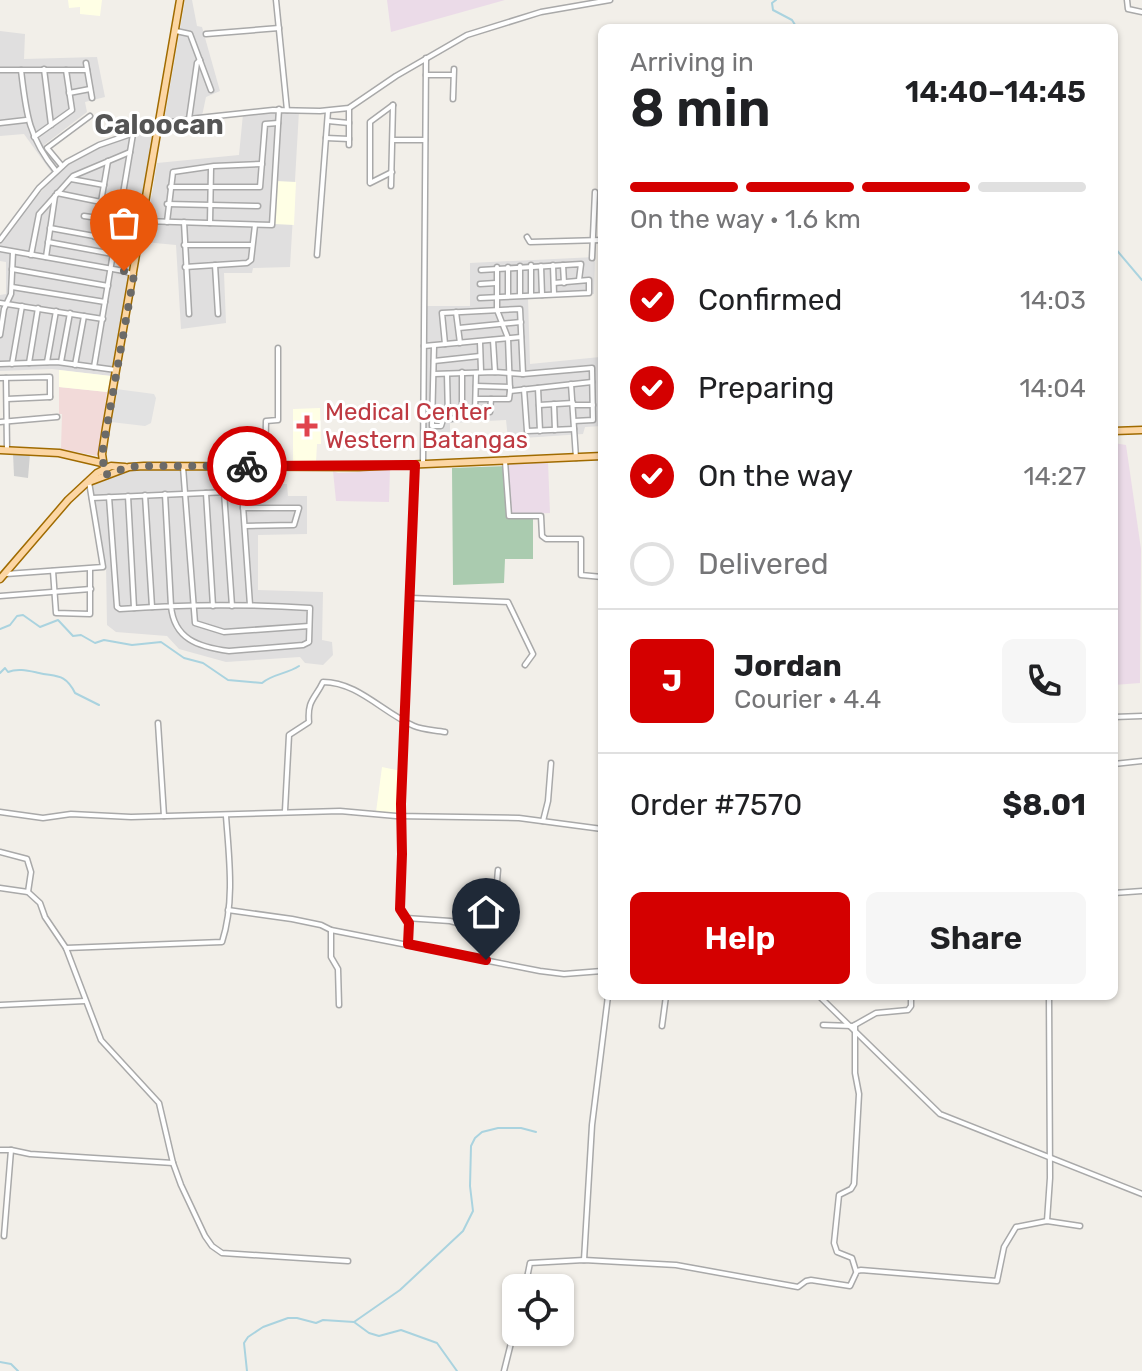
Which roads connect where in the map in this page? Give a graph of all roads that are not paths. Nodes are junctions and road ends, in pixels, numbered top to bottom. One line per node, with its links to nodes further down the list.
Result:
1 (180, 0): 7 (main road)
2 (276, 0): 6 (street)
3 (610, 0): 9 (street)
4 (1127, 0): 5 (street)
5 (1142, 12)
6 (279, 28): 8 (street); 27 (street)
7 (176, 31): 10 (street); 36 (main road)
8 (206, 34)
9 (426, 58): 18 (street); 25 (street)
10 (200, 60): 21 (street); 30 (street)
11 (86, 63): 17 (street)
12 (44, 69): 13 (street); 16 (street); 37 (street)
13 (66, 69): 17 (street); 22 (street)
14 (454, 69): 19 (street)
15 (0, 70): 16 (street)
16 (21, 70): 31 (street)
17 (87, 70): 20 (street)
18 (426, 75): 19 (street); 42 (street)
19 (453, 75): 24 (street)
20 (90, 89): 22 (street); 23 (street)
21 (211, 90)
22 (69, 93): 37 (street)
23 (92, 98)
24 (453, 99)
25 (349, 108): 28 (street); 35 (street)
26 (279, 109): 27 (street); 30 (street); 34 (street)
27 (287, 110): 28 (street)
28 (328, 111): 32 (street)
29 (90, 116): 46 (street)
30 (189, 119): 36 (street)
31 (26, 120): 33 (street); 39 (street)
32 (327, 121): 35 (street); 40 (street)
33 (0, 123)
34 (278, 123): 45 (street); 67 (street)
35 (349, 123): 40 (street)
36 (160, 124): 46 (street); 63 (main road)
37 (51, 125): 39 (street)
38 (133, 134): 43 (street)
39 (34, 137): 48 (street)
40 (326, 138): 82 (street)
41 (393, 140): 42 (street); 49 (street); 49 (street)
42 (425, 140): 136 (street)
43 (130, 152): 44 (street); 72 (street)
44 (108, 161): 50 (street); 51 (street)
45 (262, 164): 47 (street); 54 (street)
46 (62, 166): 48 (street)
47 (211, 168): 53 (street); 54 (street)
48 (56, 172): 71 (street)
49 (392, 172): 52 (street)
50 (70, 179): 51 (street); 56 (street)
51 (104, 185): 57 (street)
52 (391, 186)
53 (170, 187): 54 (street); 58 (street)
54 (211, 187): 59 (street)
55 (595, 192): 73 (street)
56 (56, 194): 57 (street); 68 (street); 81 (street)
57 (101, 202): 62 (street)
58 (167, 204): 59 (street); 64 (street)
59 (210, 205): 60 (street); 66 (street)
60 (258, 206)
61 (84, 216): 62 (street)
62 (98, 218): 69 (street)
63 (143, 221): 64 (street); 97 (main road)
64 (167, 222): 65 (street)
65 (184, 222): 66 (street); 76 (street)
66 (210, 223): 67 (street)
67 (255, 225): 77 (street)
68 (50, 228): 69 (street); 75 (street)
69 (95, 237): 72 (street)
70 (527, 237): 73 (street)
71 (0, 240)
72 (116, 240): 80 (street)
73 (592, 240): 74 (street); 84 (street)
74 (598, 240)
75 (48, 242): 80 (street); 83 (street)
76 (184, 245): 77 (street); 91 (street)
77 (251, 245): 85 (street)
78 (0, 249): 79 (street)
79 (13, 252): 81 (street); 94 (street)
80 (113, 254): 95 (street)
81 (31, 255): 83 (street)
82 (317, 255)
83 (46, 257): 95 (street)
84 (592, 258)
85 (215, 265): 91 (street); 123 (street)
86 (531, 265): 89 (street); 90 (street); 107 (street)
87 (553, 265): 88 (street); 90 (street); 100 (street)
88 (563, 265): 98 (street); 101 (street)
89 (520, 266): 93 (street); 110 (street)
90 (541, 266): 108 (street)
91 (185, 267): 122 (street)
92 (497, 267): 93 (street); 96 (street); 99 (street)
93 (508, 267): 109 (street)
94 (12, 269): 103 (street); 104 (street)
95 (111, 269): 97 (street); 103 (street)
96 (481, 270)
97 (134, 272): 148 (main road)
98 (578, 281): 101 (street); 106 (street); 106 (street)
99 (496, 283): 102 (street); 111 (street)
100 (554, 283): 101 (street); 105 (street)
101 (564, 283)
102 (480, 284)
103 (108, 286): 113 (street)
104 (12, 287): 113 (street); 115 (street)
105 (554, 294): 106 (street); 108 (street)
106 (577, 294)
107 (531, 295): 108 (street); 110 (street)
108 (542, 295)
109 (508, 296): 110 (street); 111 (street)
110 (520, 296)
111 (497, 297): 112 (street); 118 (street)
112 (480, 298)
113 (105, 302): 125 (street)
114 (0, 303): 115 (street)
115 (7, 304): 116 (street); 129 (street)
116 (22, 306): 117 (street); 145 (street)
117 (38, 308): 119 (street); 143 (street)
118 (497, 310): 120 (street); 126 (street); 127 (street)
119 (56, 311): 121 (street); 141 (street)
120 (456, 312): 128 (street); 135 (street)
121 (70, 313): 124 (street); 142 (street)
122 (189, 314)
123 (218, 314)
124 (84, 316): 125 (street); 146 (street)
125 (103, 319): 147 (street)
126 (521, 322): 127 (street); 130 (street)
127 (502, 324): 128 (street); 131 (street)
128 (459, 328): 134 (street)
129 (0, 335)
130 (522, 337): 131 (street); 154 (street)
131 (508, 338): 132 (street); 155 (street)
132 (493, 340): 133 (street); 151 (street)
133 (480, 342): 134 (street); 139 (street)
134 (460, 343): 135 (street)
135 (445, 344): 137 (street)
136 (424, 346): 137 (street); 185 (street)
137 (434, 346): 140 (street)
138 (278, 348): 187 (street)
139 (480, 356): 140 (street); 150 (street)
140 (434, 361): 153 (street)
141 (47, 362): 142 (street); 143 (street)
142 (61, 362): 146 (street)
143 (29, 363): 145 (street)
144 (0, 364): 145 (street)
145 (12, 364)
146 (75, 365): 147 (street)
147 (94, 367): 148 (street)
148 (116, 370): 188 (main road)
149 (462, 372): 150 (street); 152 (street); 170 (street)
150 (478, 372): 151 (street); 159 (street)
151 (495, 372): 155 (street)
152 (447, 373): 153 (street); 173 (street)
153 (434, 374): 173 (street)
154 (523, 374): 155 (street); 157 (street)
155 (509, 375): 161 (street)
156 (3, 378): 163 (street); 163 (street)
157 (592, 382): 158 (street); 169 (street)
158 (571, 384): 160 (street); 167 (street)
159 (476, 386): 161 (street); 164 (street)
160 (538, 388): 162 (street); 168 (street)
161 (510, 389): 162 (street); 165 (street)
162 (524, 389): 179 (street)
163 (6, 399): 174 (street)
164 (476, 399): 165 (street); 171 (street)
165 (491, 399): 171 (street)
166 (554, 404): 167 (street); 168 (street); 177 (street)
167 (573, 404): 169 (street); 175 (street)
168 (539, 405): 179 (street)
169 (593, 405): 175 (street)
170 (462, 413): 171 (street); 173 (street)
171 (475, 413)
172 (57, 417): 174 (street)
173 (448, 417)
174 (3, 421): 181 (street)
175 (574, 421): 176 (street)
176 (574, 429): 177 (street); 183 (street)
177 (555, 430): 179 (street)
178 (1142, 430): 180 (main road)
179 (540, 431)
180 (1118, 431)
181 (3, 450): 188 (main road)
182 (598, 456): 183 (main road)
183 (576, 458): 184 (main road)
184 (505, 461): 185 (main road); 205 (street)
185 (419, 464): 187 (main road); 209 (street)
186 (183, 466): 187 (main road); 188 (main road); 193 (street)
187 (265, 466)
188 (103, 469): 189 (main road)
189 (89, 482): 199 (street); 204 (main road)
190 (272, 490): 191 (street)
191 (242, 491): 192 (street); 200 (street)
192 (224, 492): 194 (street); 214 (street)
193 (184, 493): 194 (street); 195 (street); 210 (street)
194 (206, 493): 213 (street)
195 (165, 494): 196 (street); 212 (street)
196 (145, 495): 197 (street); 215 (street)
197 (128, 496): 198 (street); 216 (street)
198 (109, 497): 199 (street); 216 (street)
199 (92, 498): 202 (street)
200 (243, 508): 201 (street); 201 (street)
201 (245, 526): 211 (street)
202 (90, 569): 203 (street); 206 (street)
203 (53, 571): 204 (street); 207 (street)
204 (2, 576)
205 (598, 577)
206 (91, 589): 207 (street); 207 (street)
207 (55, 591): 208 (street)
208 (0, 596)
209 (410, 598): 218 (street); 221 (street)
210 (192, 604): 212 (street); 213 (street); 217 (street)
211 (250, 605): 214 (street); 217 (street)
212 (171, 606): 215 (street); 217 (street)
213 (213, 606): 214 (street)
214 (232, 606)
215 (152, 607): 216 (street)
216 (134, 608)
217 (309, 626)
218 (525, 665)
219 (1142, 716): 220 (street)
220 (1118, 717)
221 (404, 721): 223 (street); 227 (street); 229 (street)
222 (158, 723): 230 (street)
223 (445, 732)
224 (1142, 761): 226 (street)
225 (551, 763): 232 (street)
226 (1118, 764)
227 (285, 811): 229 (street); 231 (street)
228 (0, 812): 230 (street)
229 (401, 815): 232 (street); 241 (street)
230 (164, 816): 231 (street)
231 (226, 816): 240 (street)
232 (543, 821): 233 (street)
233 (598, 828)
234 (0, 852): 238 (street)
235 (498, 870): 243 (street)
236 (0, 888): 238 (street)
237 (1142, 891): 239 (street)
238 (28, 892): 245 (street)
239 (1118, 893)
240 (228, 910): 242 (street); 245 (street)
241 (406, 918): 243 (street); 244 (street)
242 (331, 930): 244 (street); 255 (street)
243 (484, 930): 246 (street)
244 (408, 944): 246 (street)
245 (66, 948): 253 (street)
246 (486, 960): 247 (street)
247 (598, 971)
248 (608, 1000): 268 (street)
249 (665, 1000): 257 (street)
250 (823, 1000): 258 (street)
251 (910, 1000): 259 (street)
252 (1049, 1000): 262 (street)
253 (85, 1001): 254 (street); 263 (street)
254 (0, 1005)
255 (339, 1005)
256 (823, 1025): 258 (street)
257 (662, 1026)
258 (848, 1026): 259 (street)
259 (855, 1028): 262 (street); 270 (street)
260 (0, 1150): 261 (street)
261 (11, 1150): 263 (street); 267 (street)
262 (1048, 1157): 264 (street); 265 (street)
263 (173, 1163): 269 (street)
264 (1142, 1194)
265 (1047, 1221): 266 (street); 270 (street)
266 (1080, 1226)
267 (4, 1236)
268 (584, 1260): 270 (street); 271 (street)
269 (348, 1261)
270 (857, 1271)
271 (528, 1274)
272 (510, 1346): 273 (street)
273 (504, 1371)

